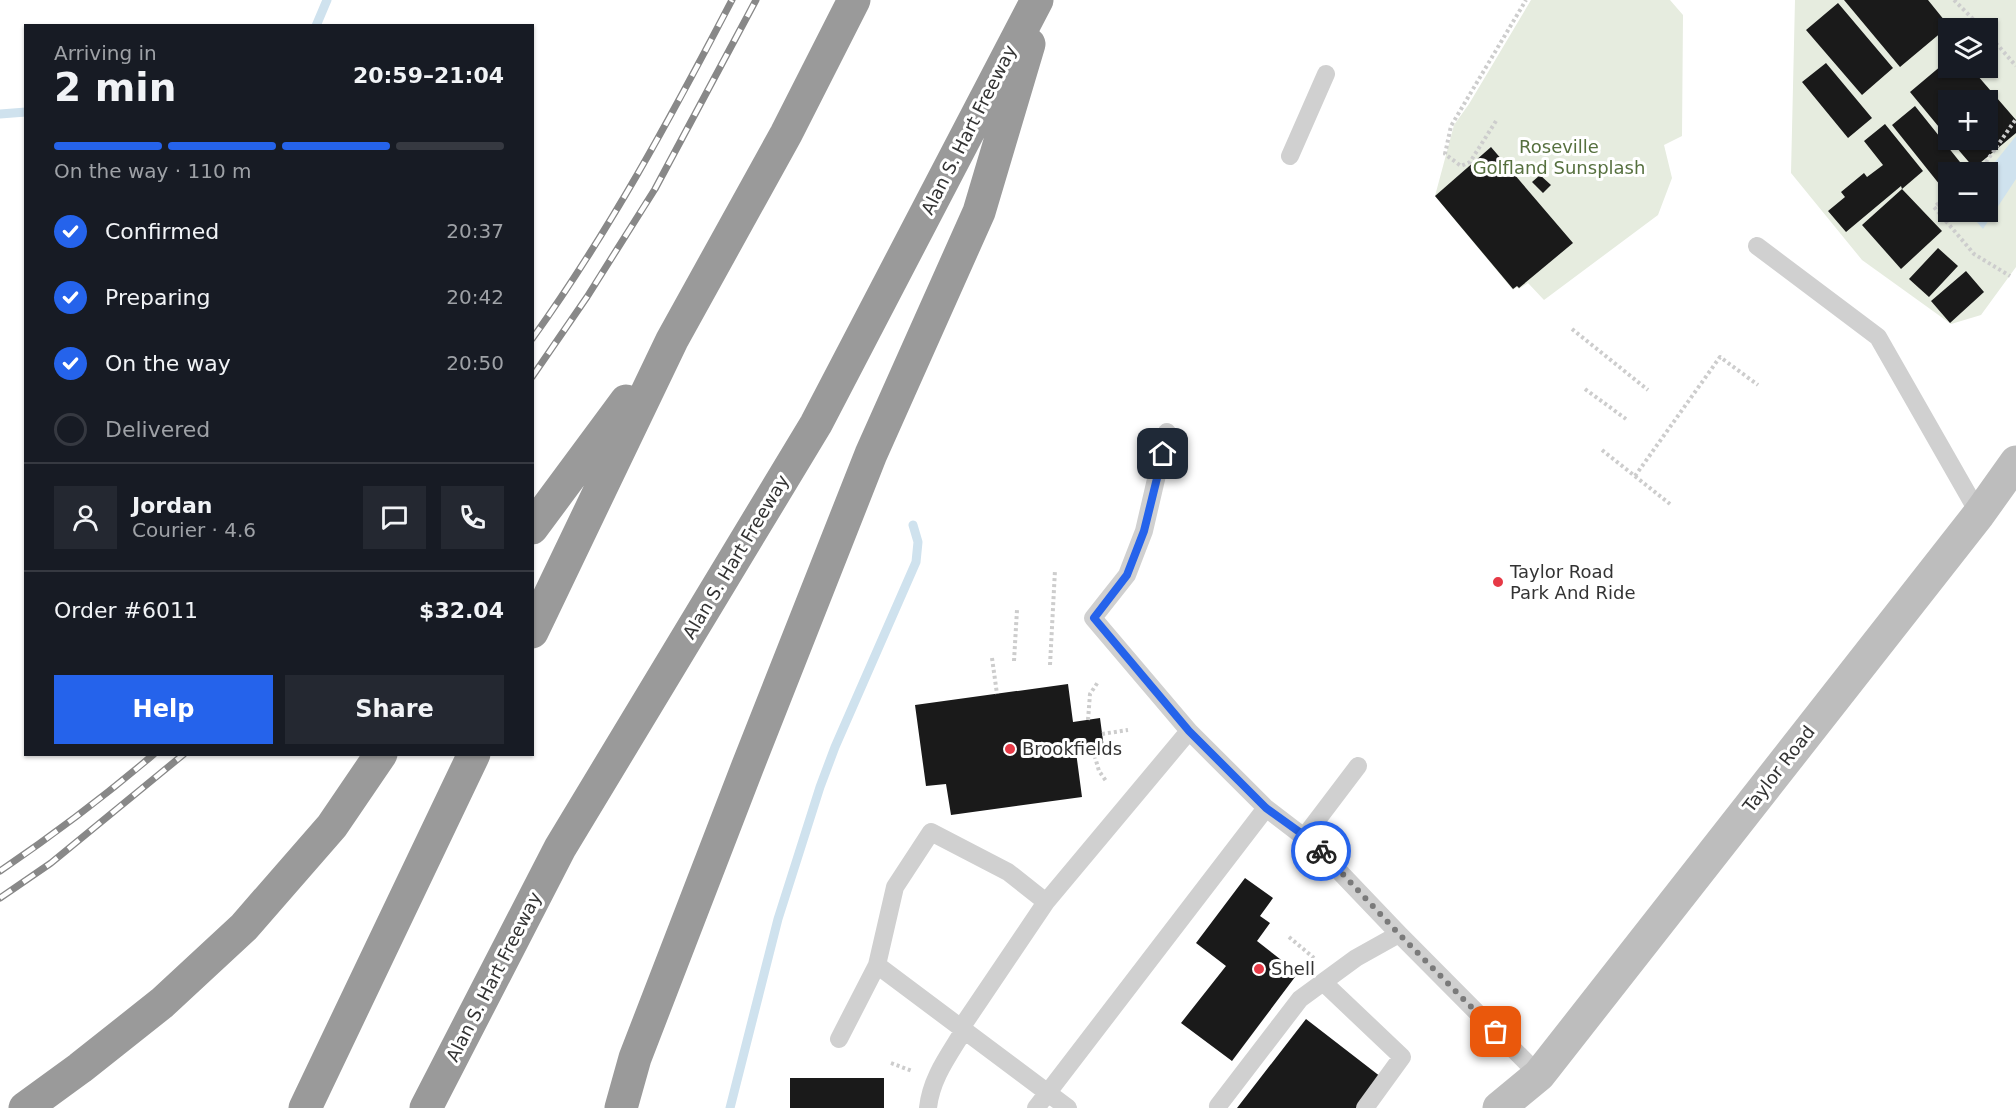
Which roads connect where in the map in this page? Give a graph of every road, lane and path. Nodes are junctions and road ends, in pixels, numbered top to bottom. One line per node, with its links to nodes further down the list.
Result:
1 (854, 0): 18 (highway)
2 (1037, 0): 59 (highway, Alan S. Hart Freeway)
3 (1042, 0): 60 (highway)
4 (1526, 0): 11 (path)
5 (1954, 0): 6 (path)
6 (1972, 18)
7 (1998, 45): 8 (path)
8 (2016, 66)
9 (1324, 80): 12 (lane)
10 (2016, 119): 13 (path)
11 (1496, 121)
12 (1290, 156)
13 (1986, 162)
14 (1947, 222): 16 (path)
15 (1757, 246): 28 (lane)
16 (2010, 276)
17 (1572, 329): 21 (path)
18 (672, 340): 29 (highway); 32 (highway)
19 (1758, 385): 26 (path)
20 (1585, 389): 22 (path)
21 (1648, 390)
22 (1626, 419)
23 (1167, 432): 40 (lane)
24 (1602, 450): 26 (path)
25 (2016, 462): 28 (main road, Taylor Road)
26 (1635, 476): 27 (path)
27 (1670, 504)
28 (1979, 514): 55 (main road, Taylor Road)
29 (534, 525)
30 (1055, 570): 35 (path)
31 (1017, 610): 34 (path)
32 (534, 628)
33 (992, 658): 37 (path)
34 (1014, 661)
35 (1050, 665)
36 (1098, 682): 38 (path)
37 (997, 693)
38 (1088, 720)
39 (1128, 730): 41 (path)
40 (1189, 731): 47 (lane); 49 (lane)
41 (1102, 734)
42 (1093, 750): 46 (path)
43 (380, 756): 57 (highway)
44 (473, 756): 58 (highway)
45 (1358, 766): 48 (lane)
46 (1106, 781)
47 (1266, 808): 48 (lane); 56 (lane)
48 (1305, 836): 50 (lane)
49 (1046, 902): 51 (lane); 53 (lane)
50 (1399, 934): 52 (lane); 55 (lane)
51 (877, 965): 53 (lane); 54 (lane)
52 (1323, 982): 64 (lane); 65 (lane)
53 (963, 1029): 56 (lane); 61 (lane)
54 (838, 1039)
55 (1539, 1075): 66 (main road, Taylor Road); 67 (main road, Taylor Road)
56 (1047, 1092): 62 (lane); 63 (lane)
57 (26, 1108)
58 (304, 1108)
59 (426, 1108)
60 (621, 1108)
61 (928, 1108)
62 (1036, 1108)
63 (1068, 1108)
64 (1219, 1108)
65 (1365, 1108)
66 (1499, 1108)
67 (1531, 1108)

